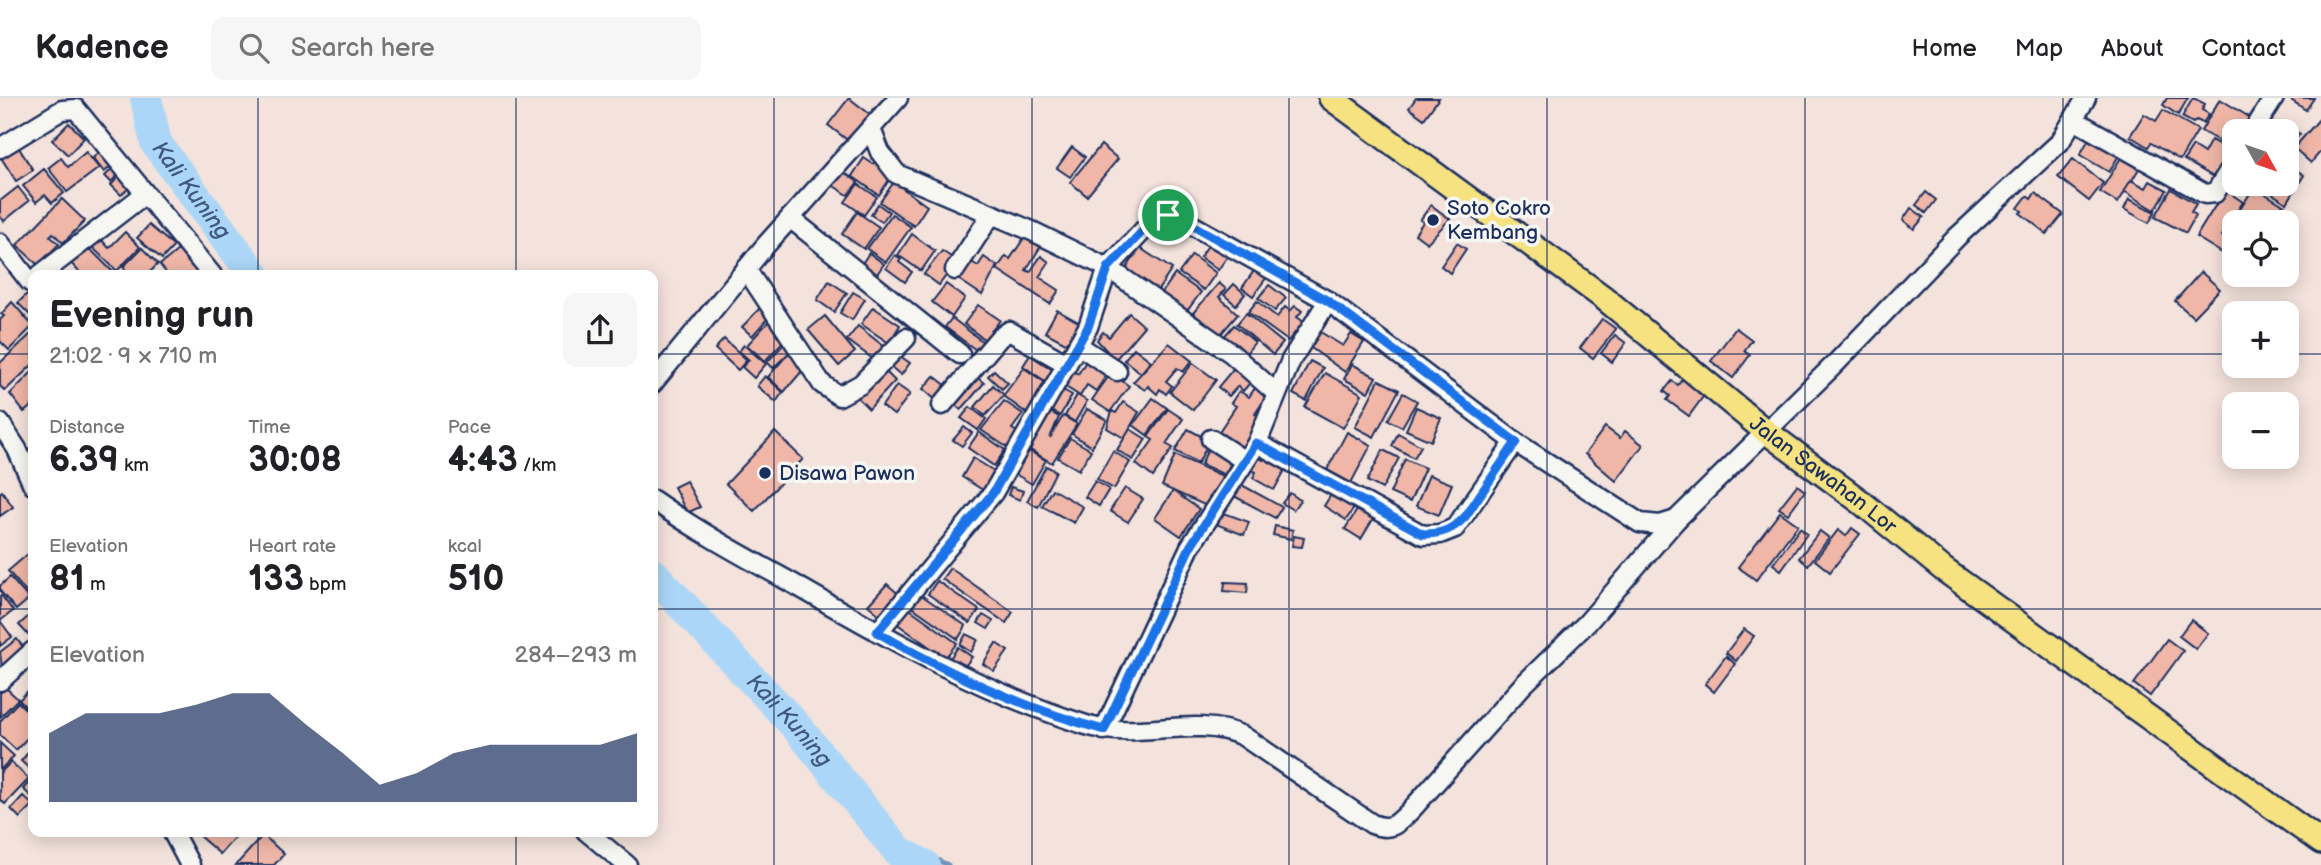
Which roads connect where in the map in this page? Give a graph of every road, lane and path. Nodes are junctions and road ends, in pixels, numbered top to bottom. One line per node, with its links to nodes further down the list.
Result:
1 (898, 98): 7 (street)
2 (1331, 98): 30 (main road, Jalan Sawahan Lor)
3 (2086, 98): 6 (street)
4 (2274, 98): 5 (street)
5 (2261, 119)
6 (2074, 120): 9 (street); 30 (street)
7 (871, 129): 11 (street); 12 (street)
8 (0, 148): 10 (street)
9 (2222, 182)
10 (145, 194): 16 (street); 17 (street)
11 (991, 215): 14 (street); 18 (street)
12 (790, 218): 15 (street); 23 (street)
13 (0, 243): 19 (street)
14 (1108, 268): 20 (street); 22 (street); 27 (street)
15 (747, 269): 21 (street); 26 (street)
16 (47, 270)
17 (208, 270)
18 (955, 270)
19 (28, 273)
20 (1328, 301): 27 (street); 32 (street)
21 (906, 338)
22 (1078, 345): 24 (street); 25 (street)
23 (960, 354)
24 (1067, 364): 28 (street); 38 (street)
25 (1117, 372)
26 (658, 377)
27 (1276, 393): 33 (street)
28 (942, 405)
29 (0, 423): 35 (street)
30 (1764, 430): 37 (street); 44 (main road, Jalan Sawahan Lor)
31 (1211, 439): 34 (street)
32 (1516, 442): 33 (street); 37 (street)
33 (1256, 443): 34 (street)
34 (1245, 461): 41 (street)
35 (28, 474)
36 (658, 504): 38 (street)
37 (1676, 520): 41 (street)
38 (877, 632): 41 (street)
39 (28, 656): 40 (street)
40 (0, 681)
41 (1104, 730)
42 (175, 837): 45 (street)
43 (593, 837): 46 (street)
44 (2321, 842)
45 (190, 865)
46 (627, 865)

